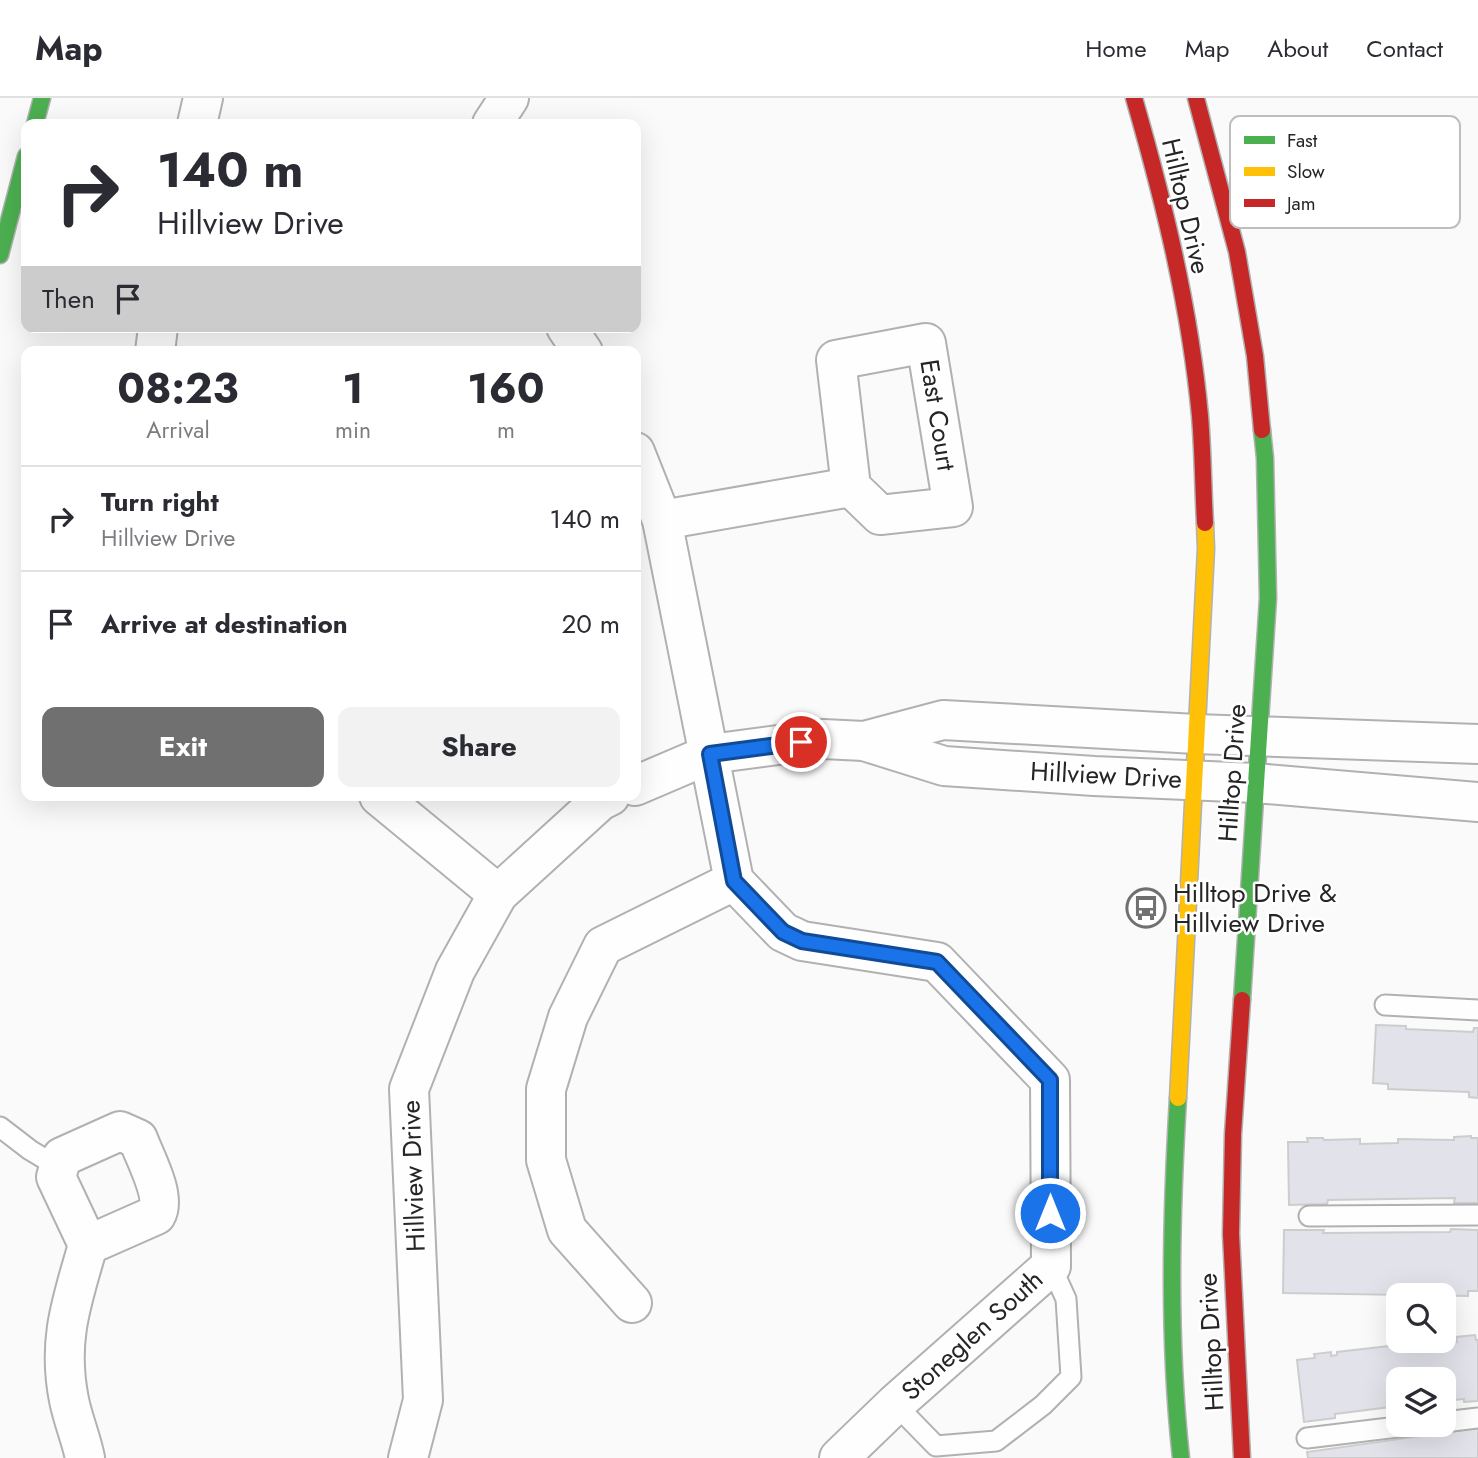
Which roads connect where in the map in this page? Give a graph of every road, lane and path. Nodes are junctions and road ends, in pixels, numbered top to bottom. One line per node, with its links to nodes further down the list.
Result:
1 (41, 98): 6 (main road)
2 (203, 98): 7 (street)
3 (509, 98): 8 (street)
4 (1134, 98): 16 (main road, Hilltop Drive)
5 (1196, 98): 10 (main road, Hilltop Drive)
6 (36, 119)
7 (198, 119)
8 (495, 119)
9 (21, 175): 12 (main road)
10 (1230, 226)
11 (1231, 228): 17 (main road, Hilltop Drive)
12 (0, 255)
13 (641, 467): 15 (street)
14 (851, 487): 14 (street, East Court); 15 (street)
15 (662, 520): 20 (street)
16 (1196, 734): 17 (street, Hillview Drive); 18 (street, Hillview Drive); 21 (main road, Hilltop Drive)
17 (1259, 734): 19 (street, Hillview Drive); 23 (main road, Hilltop Drive)
18 (864, 741): 20 (street, Hillview Drive); 21 (street, Hillview Drive)
19 (1478, 744)
20 (710, 754): 22 (street, Hillview Drive); 27 (street)
21 (1193, 780): 23 (street, Hillview Drive); 46 (main road, Hilltop Drive)
22 (641, 783)
23 (1255, 783): 26 (street, Hillview Drive); 47 (main road, Hilltop Drive)
24 (385, 801): 28 (street)
25 (600, 801): 28 (street, Hillview Drive)
26 (1478, 802)
27 (734, 881): 36 (street, Stoneglen South); 37 (street)
28 (498, 894): 44 (street, Hillview Drive)
29 (1385, 1005): 30 (lane)
30 (1478, 1010)
31 (0, 1127): 32 (lane)
32 (58, 1167): 35 (street); 35 (street)
33 (1478, 1214): 34 (lane)
34 (1309, 1216)
35 (88, 1245): 43 (street)
36 (1051, 1266): 38 (street, Stoneglen South); 38 (lane)
37 (632, 1303)
38 (895, 1404): 45 (street, Stoneglen South)
39 (1478, 1418): 40 (lane)
40 (1456, 1421)
41 (1386, 1428): 42 (lane)
42 (1307, 1438)
43 (85, 1458)
44 (408, 1458)
45 (839, 1458)
46 (1181, 1458)
47 (1242, 1458)

